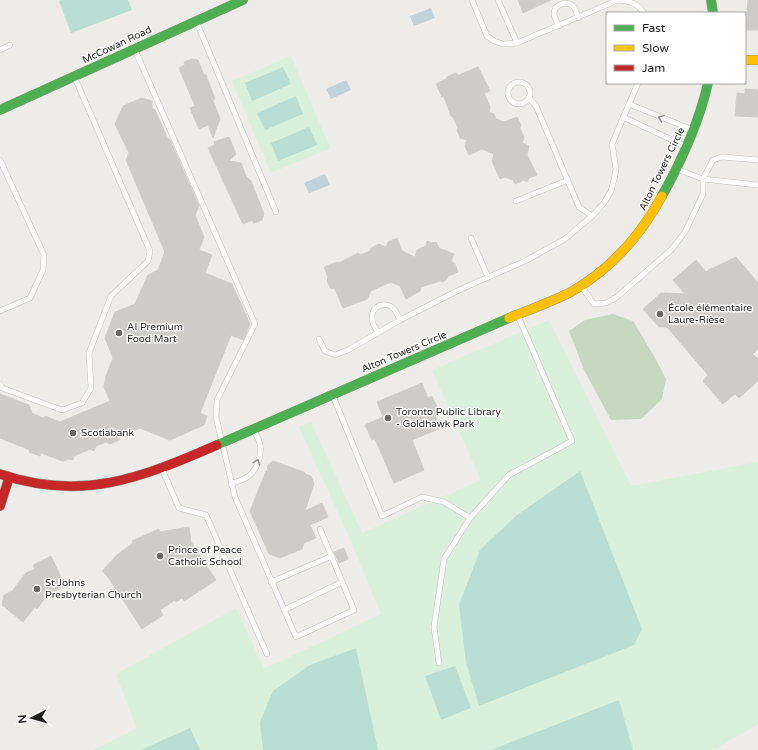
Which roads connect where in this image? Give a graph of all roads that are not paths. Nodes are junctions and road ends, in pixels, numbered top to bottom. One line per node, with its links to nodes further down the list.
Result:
1 (243, 0): 8 (street, McCowan Road)
2 (472, 0): 10 (lane)
3 (498, 0): 10 (lane)
4 (711, 0): 6 (street)
5 (643, 12): 7 (lane)
6 (713, 12)
7 (578, 18): 9 (lane); 9 (lane)
8 (197, 21): 12 (street, McCowan Road); 32 (lane)
9 (559, 26): 10 (lane)
10 (517, 43)
11 (10, 45): 13 (lane)
12 (134, 49): 16 (street, McCowan Road); 45 (lane)
13 (0, 50)
14 (746, 60): 15 (street)
15 (758, 60)
16 (74, 77): 21 (street, McCowan Road); 42 (lane)
17 (638, 84): 20 (lane)
18 (708, 84): 23 (street, Alton Towers Circle)
19 (529, 98): 19 (lane); 28 (lane)
20 (629, 104): 22 (lane); 23 (lane, one-way to 20)
21 (0, 110)
22 (623, 117): 24 (lane); 33 (lane)
23 (694, 131): 24 (street, Alton Towers Circle)
24 (686, 147): 27 (street, Alton Towers Circle)
25 (0, 160): 37 (lane)
26 (758, 160): 29 (lane)
27 (676, 168): 29 (lane); 36 (street, Alton Towers Circle)
28 (568, 180): 31 (lane); 33 (lane)
29 (703, 180): 30 (lane); 36 (lane)
30 (758, 185)
31 (516, 201)
32 (276, 212)
33 (592, 216): 35 (lane)
34 (471, 238): 35 (lane)
35 (488, 277): 39 (lane)
36 (580, 286): 38 (street, Alton Towers Circle)
37 (0, 311)
38 (517, 316): 43 (street, Alton Towers Circle); 51 (lane)
39 (400, 320): 40 (lane); 40 (lane)
40 (378, 332): 41 (lane)
41 (319, 339)
42 (0, 384)
43 (332, 395): 44 (street, Alton Towers Circle); 51 (lane)
44 (253, 429): 45 (street, Alton Towers Circle); 49 (lane, one-way to 44)
45 (222, 441): 46 (street, Alton Towers Circle); 49 (lane)
46 (162, 468): 48 (street, Alton Towers Circle); 57 (lane)
47 (0, 474): 48 (street, Alton Towers Circle)
48 (9, 478): 50 (street)
49 (231, 484): 54 (lane)
50 (0, 506)
51 (470, 518): 58 (lane)
52 (320, 528): 53 (lane)
53 (332, 556): 54 (lane); 55 (lane)
54 (271, 582): 56 (lane)
55 (342, 582): 56 (lane); 56 (lane)
56 (284, 610)
57 (267, 654)
58 (439, 663)

